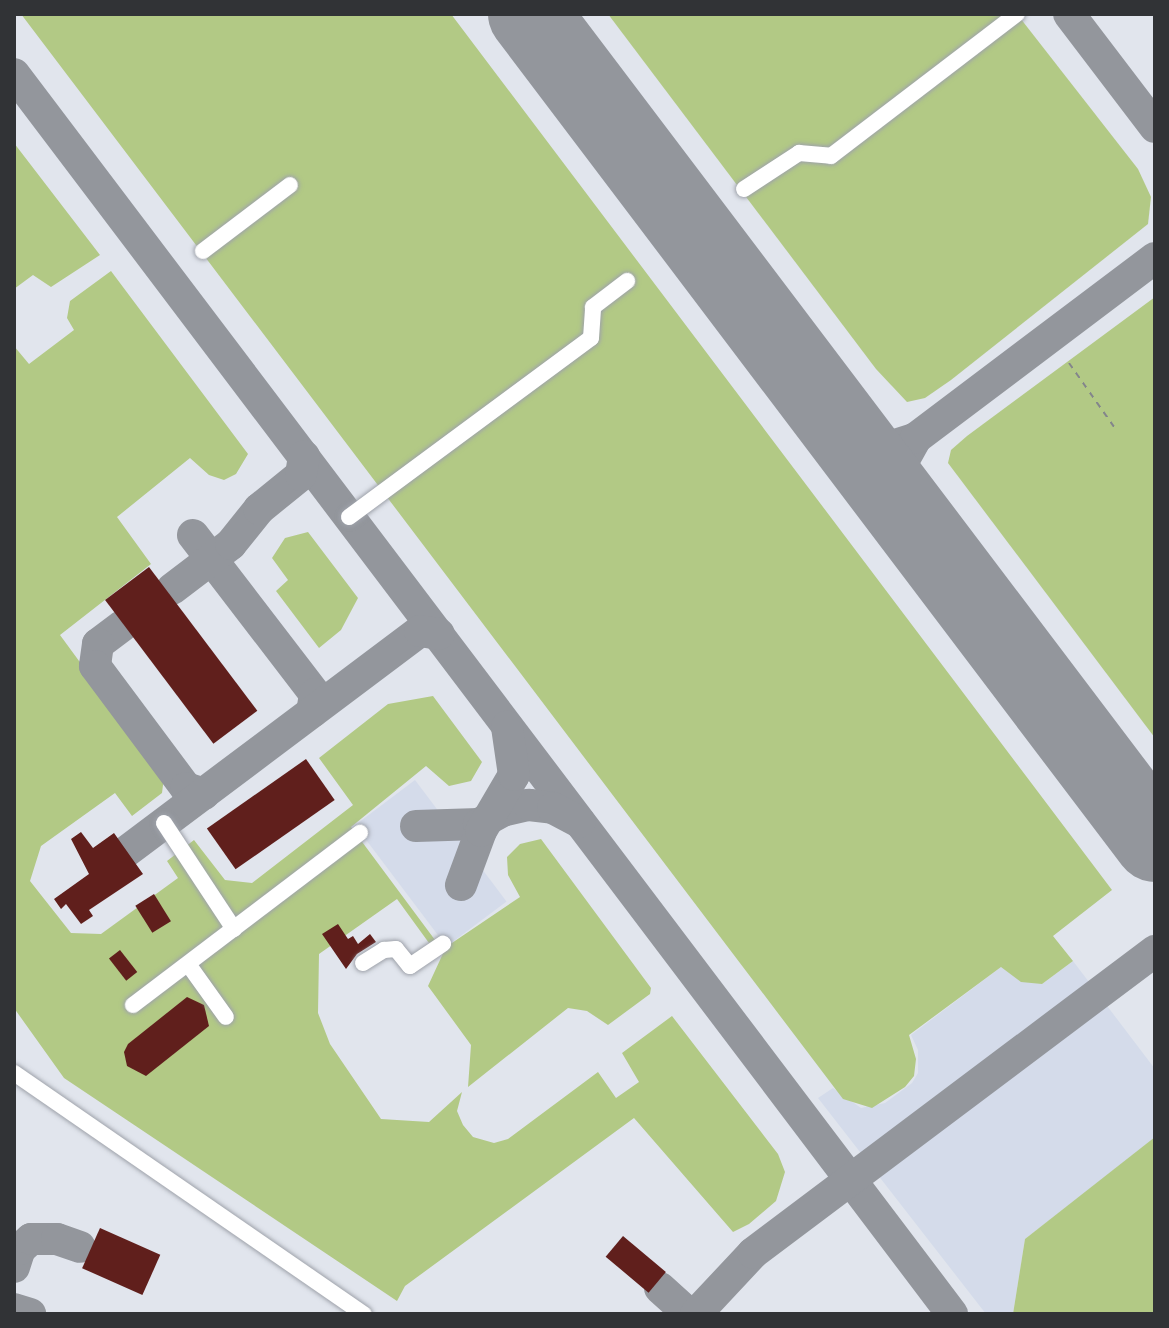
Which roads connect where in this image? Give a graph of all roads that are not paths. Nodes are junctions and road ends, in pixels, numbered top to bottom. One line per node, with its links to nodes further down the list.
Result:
1 (1017, 14): 3 (lane)
2 (290, 185): 4 (lane)
3 (744, 189)
4 (203, 251)
5 (627, 281): 6 (lane)
6 (349, 517)
7 (164, 823): 9 (lane)
8 (360, 833): 9 (lane)
9 (234, 929): 12 (lane)
10 (443, 944): 11 (lane)
11 (363, 963)
12 (188, 964): 13 (lane); 14 (lane)
13 (133, 1005)
14 (226, 1017)
15 (14, 1073): 16 (lane)
16 (364, 1314)

